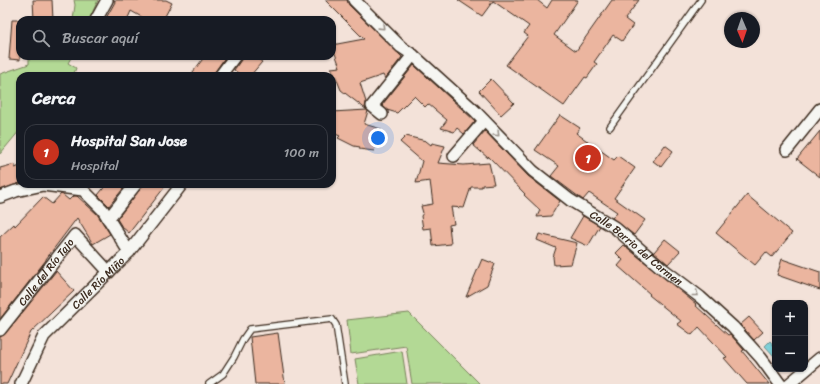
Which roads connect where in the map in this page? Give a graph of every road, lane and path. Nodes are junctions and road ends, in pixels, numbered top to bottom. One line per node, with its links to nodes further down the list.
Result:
1 (107, 0): 4 (street)
2 (354, 0): 5 (street, Calle Barrio del Carmen, one-way to 5)
3 (701, 0): 11 (lane)
4 (98, 16)
5 (413, 55): 9 (street); 10 (street, Calle Barrio del Carmen)
6 (232, 60): 7 (street)
7 (223, 72)
8 (820, 109): 12 (street)
9 (382, 114)
10 (484, 121): 13 (street); 27 (street, Calle Barrio del Carmen, one-way to 27)
11 (610, 127)
12 (787, 150)
13 (454, 156)
14 (30, 188): 18 (street)
15 (67, 188): 19 (street)
16 (133, 188): 19 (street)
17 (179, 188): 20 (street, Calle Río Miño)
18 (0, 197)
19 (108, 219): 20 (street)
20 (128, 252): 21 (street, Calle Río Miño)
21 (109, 272): 22 (street, Calle del Río Tajo); 24 (street, Calle Río Miño)
22 (0, 330)
23 (820, 358): 28 (street)
24 (21, 384)
25 (210, 384): 26 (lane)
26 (345, 384)
27 (780, 384)
28 (789, 384)

